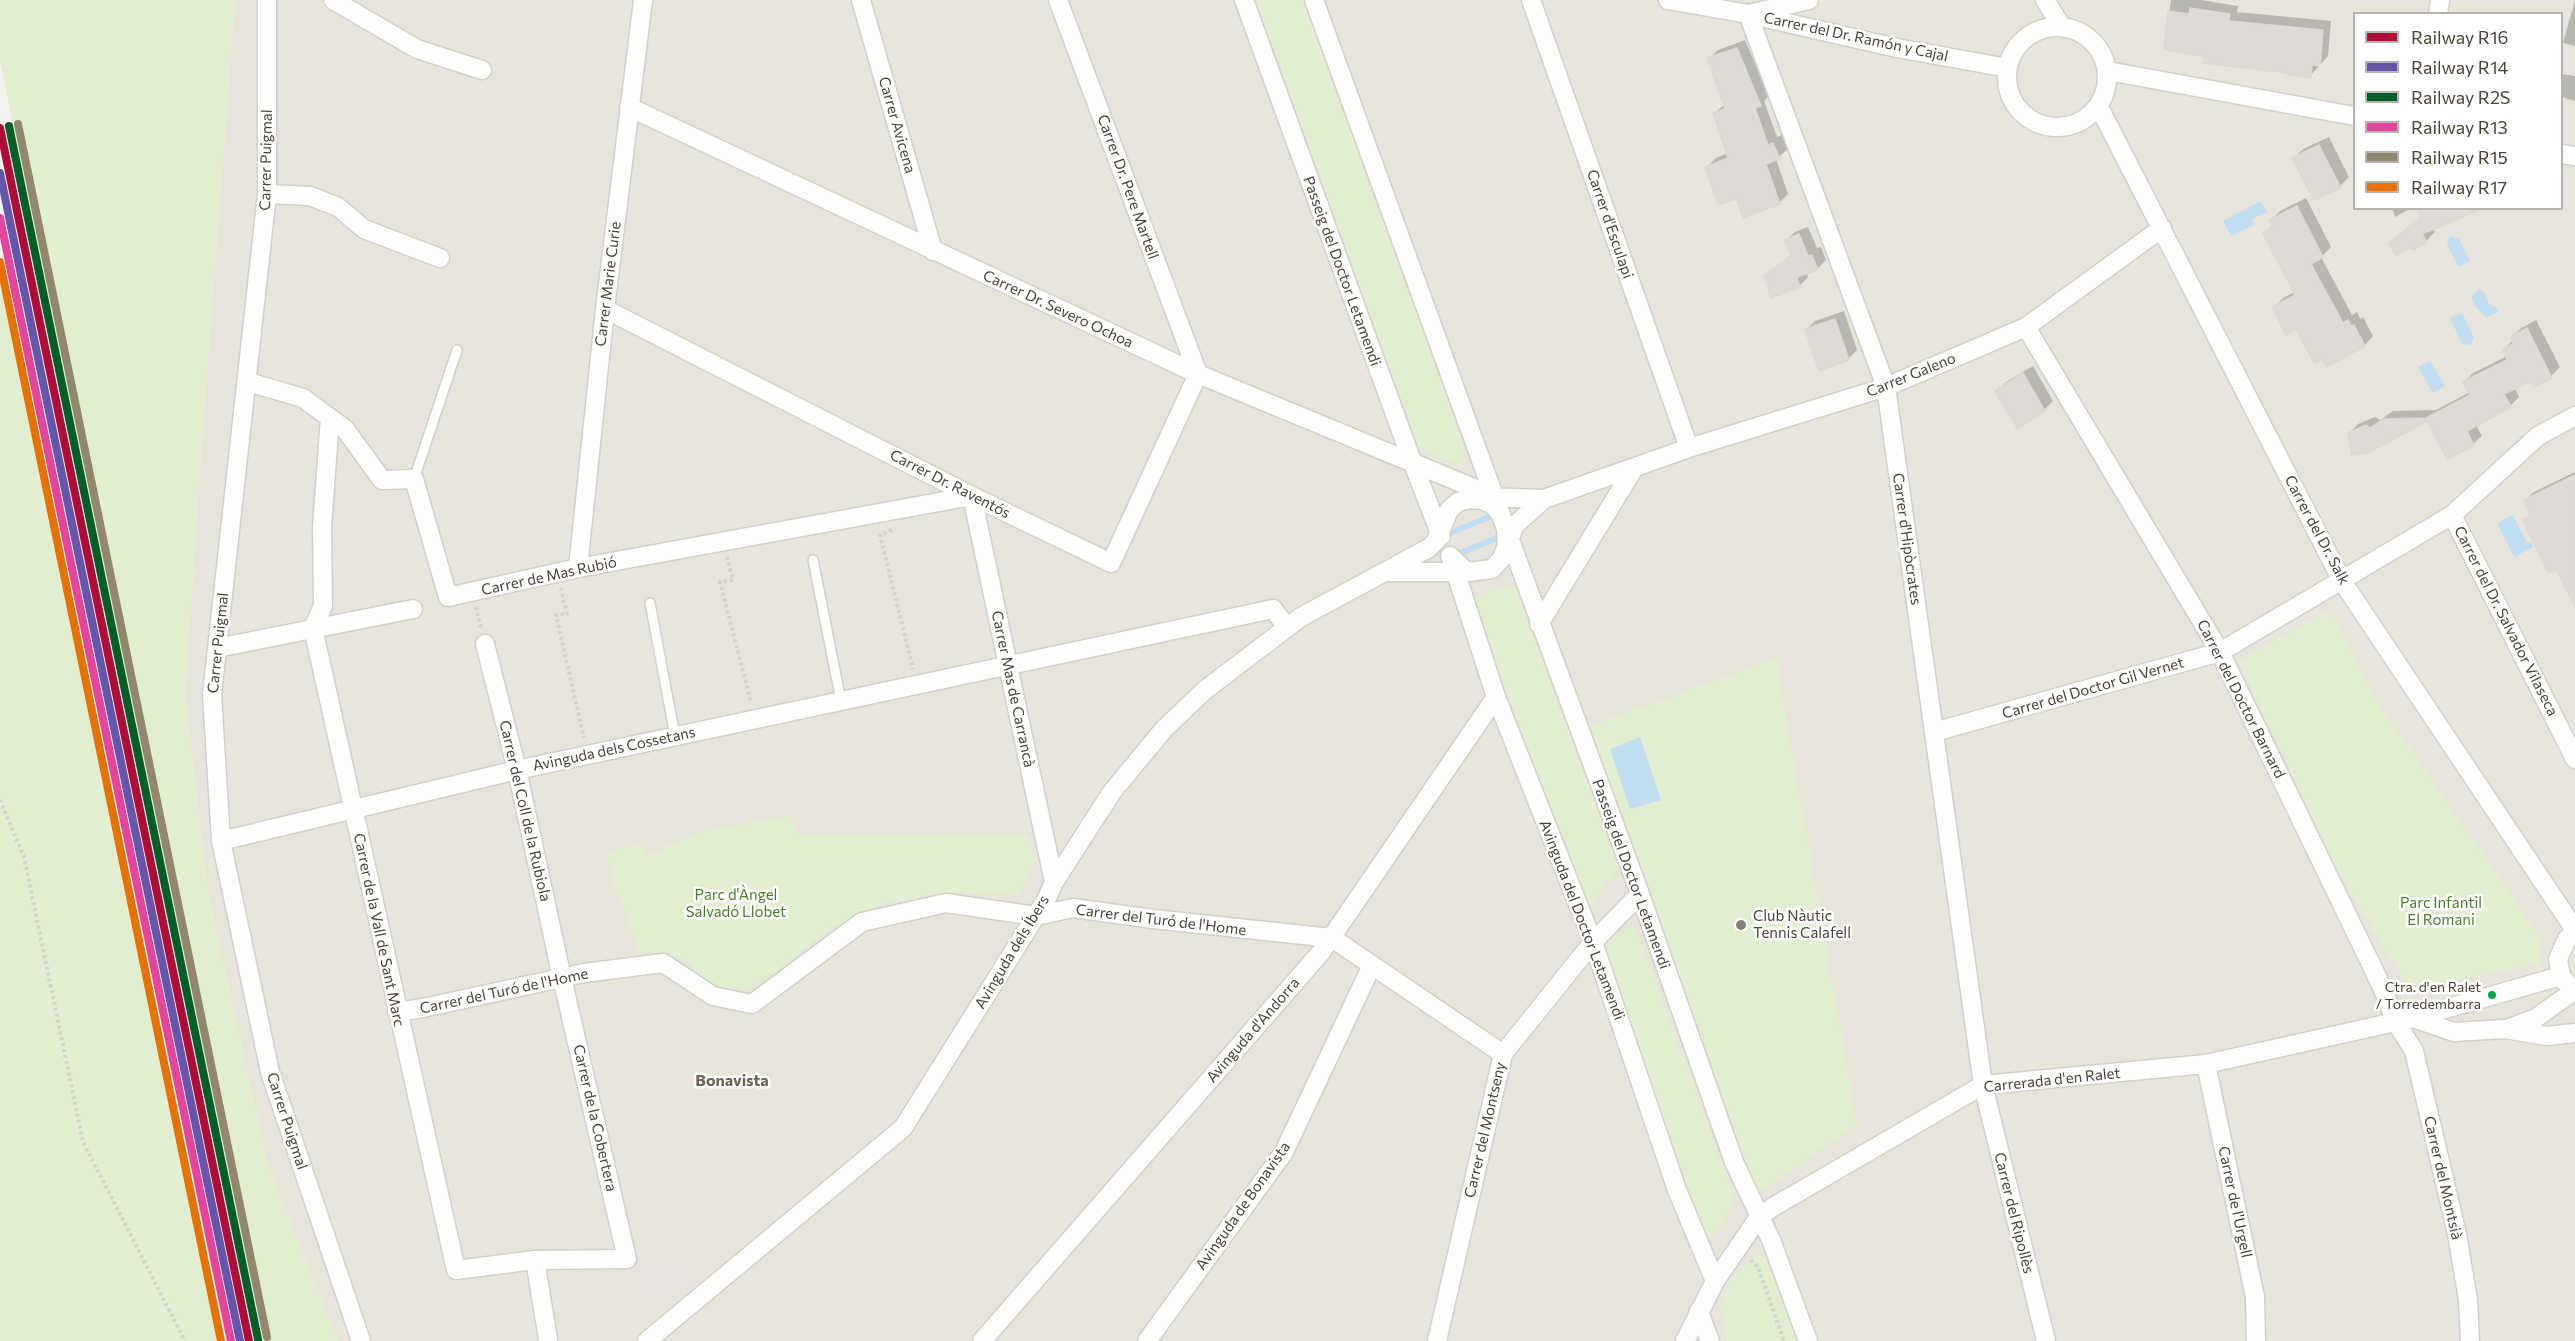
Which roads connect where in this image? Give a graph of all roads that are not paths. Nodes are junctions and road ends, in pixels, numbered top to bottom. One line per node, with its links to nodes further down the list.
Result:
1 (267, 0): 20 (street, Carrer Puigmal)
2 (333, 0): 15 (street)
3 (643, 0): 17 (street, Carrer Marie Curie)
4 (861, 0): 22 (street, Carrer Avicena)
5 (1058, 0): 27 (street, Carrer Dr. Pere Martell)
6 (1244, 0): 33 (street, Passeig del Doctor Letamendi)
7 (1314, 0): 37 (street, Passeig del Doctor Letamendi)
8 (1531, 0): 32 (street, Carrer d'Esculapi)
9 (1668, 0): 12 (street, Carrer del Dr. Ramón y Cajal)
10 (1809, 0): 12 (street)
11 (2045, 0): 13 (street)
12 (1748, 14): 14 (street, Carrer del Dr. Ramón y Cajal); 29 (street, Carrer d'Hipòcrates)
13 (2062, 27): 14 (street); 16 (street)
14 (2008, 68): 18 (street)
15 (482, 70)
16 (2108, 71): 18 (street); 19 (street)
17 (629, 106): 22 (street, Carrer Dr. Severo Ochoa); 24 (street, Carrer Marie Curie)
18 (2099, 107): 21 (street, Carrer del Dr. Salk)
19 (2353, 116)
20 (267, 194): 23 (street); 28 (street, Carrer Puigmal)
21 (2162, 228): 25 (street, Carrer Galeno); 47 (street, Carrer del Dr. Salk)
22 (933, 251): 27 (street, Carrer Dr. Severo Ochoa)
23 (440, 258)
24 (605, 309): 36 (street, Carrer Dr. Raventós); 44 (street, Carrer Marie Curie)
25 (2026, 327): 29 (street, Carrer Galeno); 55 (street, Carrer del Doctor Barnard)
26 (457, 350): 35 (lane)
27 (1198, 374): 33 (street, Carrer Dr. Severo Ochoa); 36 (street, Carrer Dr. Raventós)
28 (248, 382): 31 (street); 54 (street, Carrer Puigmal)
29 (1886, 387): 32 (street, Carrer Galeno); 59 (street, Carrer d'Hipòcrates)
30 (2575, 416): 40 (street, Carrer del Doctor Gil Vernet)
31 (330, 418): 35 (street); 52 (street)
32 (1689, 448): 34 (street, Carrer Galeno)
33 (1412, 461): 37 (street, Carrer Dr. Severo Ochoa); 41 (street, Passeig del Doctor Letamendi)
34 (1634, 468): 39 (street, Carrer Galeno); 50 (street)
35 (414, 479): 44 (street, Carrer de Mas Rubió)
36 (972, 496): 44 (street, Carrer de Mas Rubió); 56 (street, Carrer Mas de Carrancà)
37 (1493, 496): 38 (street, Carrer Galeno); 39 (street, Carrer Galeno); 42 (street, Passeig del Doctor Letamendi)
38 (1469, 499): 41 (street); 42 (street)
39 (1544, 499): 42 (street, Carrer Galeno)
40 (2452, 515): 47 (street, Carrer del Doctor Gil Vernet); 61 (street, Carrer del Dr. Salvador Vilaseca)
41 (1442, 529): 45 (street); 46 (street, Avinguda dels Íbers)
42 (1506, 532): 45 (street); 50 (street, Passeig del Doctor Letamendi)
43 (813, 560): 58 (lane)
44 (578, 568)
45 (1457, 568): 46 (street); 57 (street, Avinguda del Doctor Letamendi)
46 (1382, 572): 51 (street, Avinguda dels Íbers)
47 (2342, 581): 55 (street, Carrer del Doctor Gil Vernet); 68 (street, Carrer del Dr. Salk)
48 (650, 603): 60 (lane)
49 (413, 609): 52 (street)
50 (1539, 624): 66 (street, Passeig del Doctor Letamendi)
51 (1287, 627): 56 (street, Avinguda dels Cossetans); 65 (street, Avinguda dels Íbers)
52 (313, 628): 54 (street); 63 (street, Carrer de la Vall de Sant Marc)
53 (485, 644): 62 (street, Carrer del Coll de la Rubiola)
54 (217, 648): 64 (street, Carrer Puigmal)
55 (2220, 652): 59 (street, Carrer del Doctor Gil Vernet); 76 (street, Carrer del Doctor Barnard)
56 (1007, 665): 58 (street, Avinguda dels Cossetans); 65 (street, Carrer Mas de Carrancà)
57 (1496, 697): 69 (street, Avinguda d'Andorra); 70 (street, Avinguda del Doctor Letamendi)
58 (841, 701): 60 (street, Avinguda dels Cossetans)
59 (1934, 732): 81 (street, Carrer d'Hipòcrates)
60 (675, 736): 62 (street, Avinguda dels Cossetans)
61 (2575, 759)
62 (517, 770): 63 (street, Avinguda dels Cossetans); 73 (street, Carrer del Coll de la Rubiola)
63 (353, 809): 64 (street, Avinguda dels Cossetans); 75 (street, Carrer de la Vall de Sant Marc)
64 (221, 841): 88 (street, Carrer Puigmal)
65 (1054, 882): 67 (street, Avinguda dels Íbers)
66 (1640, 894): 70 (street, Carrer del Montseny); 82 (street, Passeig del Doctor Letamendi)
67 (1036, 916): 69 (street, Carrer del Turó de l'Home); 73 (street, Carrer del Turó de l'Home); 89 (street, Avinguda dels Íbers)
68 (2575, 932): 72 (street)
69 (1332, 938): 71 (street, Carrer del Turó de l'Home); 90 (street, Avinguda d'Andorra)
70 (1593, 942): 79 (street, Carrer del Montseny); 85 (street, Avinguda del Doctor Letamendi)
71 (1372, 965): 79 (street, Carrer del Turó de l'Home); 91 (street, Avinguda de Bonavista)
72 (2561, 976): 74 (street); 76 (street, Carrerada d'en Ralet)
73 (562, 978): 75 (street, Carrer del Turó de l'Home); 83 (street, Carrer de la Cobertera)
74 (2575, 990): 77 (street)
75 (397, 1012): 84 (street, Carrer de la Vall de Sant Marc)
76 (2404, 1020): 77 (street); 80 (street, Carrerada d'en Ralet); 98 (street, Carrer del Montsià)
77 (2505, 1029): 78 (street)
78 (2575, 1033)
79 (1503, 1054): 92 (street, Carrer del Montseny)
80 (2206, 1064): 81 (street, Carrerada d'en Ralet); 97 (street, Carrer de l'Urgell)
81 (1983, 1085): 82 (street, Carrerada d'en Ralet); 96 (street, Carrer del Ripollès)
82 (1759, 1217): 85 (street, Carrerada d'en Ralet); 95 (street, Passeig del Doctor Letamendi)
83 (627, 1259): 84 (street, Carrer de la Vall de Sant Marc)
84 (535, 1260): 87 (street)
85 (1716, 1281): 86 (street, Carrerada d'en Ralet)
86 (1699, 1311): 93 (street, Carrerada d'en Ralet); 94 (street)
87 (548, 1339)
88 (361, 1341)
89 (647, 1341)
90 (982, 1341)
91 (1147, 1341)
92 (1437, 1341)
93 (1685, 1341)
94 (1710, 1341)
95 (1808, 1341)
96 (2046, 1341)
97 (2256, 1341)
98 (2470, 1341)

